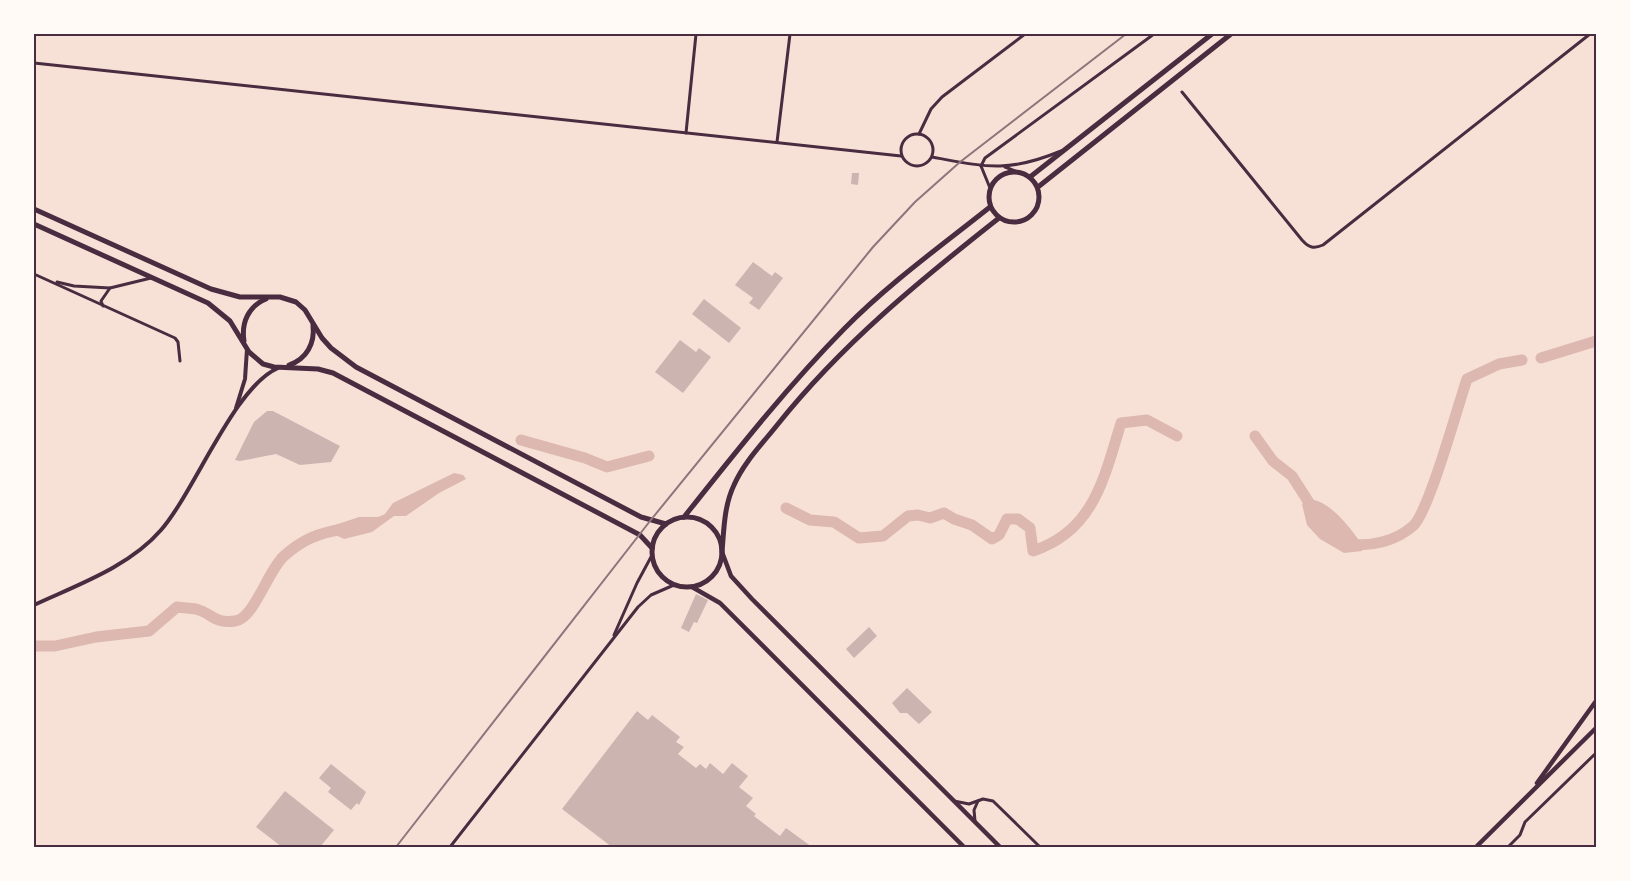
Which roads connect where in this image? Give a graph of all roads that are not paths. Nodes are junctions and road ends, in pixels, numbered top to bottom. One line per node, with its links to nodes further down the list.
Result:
1 (696, 34): 10 (street)
2 (790, 34): 12 (street)
3 (1025, 34): 11 (street)
4 (1154, 34): 16 (street)
5 (1212, 34): 13 (main road)
6 (1231, 34): 20 (main road)
7 (1590, 34): 9 (street)
8 (34, 63): 10 (street)
9 (1182, 92)
10 (686, 133): 12 (street)
11 (919, 134): 14 (street); 15 (street)
12 (777, 142): 14 (street)
13 (1068, 147): 17 (street); 19 (main road)
14 (901, 156): 15 (street)
15 (932, 157): 16 (street)
16 (981, 166): 17 (street); 21 (street)
17 (1004, 167): 18 (street)
18 (1018, 172): 19 (main road); 21 (main road)
19 (1030, 177): 20 (main road)
20 (1038, 187): 24 (main road)
21 (990, 188): 22 (main road)
22 (990, 207): 24 (main road); 37 (main road)
23 (34, 209): 30 (main road)
24 (999, 218): 40 (main road)
25 (34, 224): 27 (main road)
26 (34, 274): 28 (street)
27 (155, 278): 29 (street); 33 (main road)
28 (52, 281): 29 (street); 31 (street)
29 (110, 288): 31 (street)
30 (274, 297): 32 (main road); 33 (main road)
31 (103, 307): 34 (street)
32 (311, 319): 35 (main road); 38 (main road)
33 (247, 348): 35 (main road); 36 (street)
34 (180, 361)
35 (283, 367): 36 (street); 39 (main road)
36 (234, 412): 44 (street)
37 (684, 517): 38 (main road); 40 (main road)
38 (666, 524): 39 (main road)
39 (652, 548): 41 (main road)
40 (722, 552): 43 (main road); 51 (main road)
41 (651, 557): 42 (main road); 45 (street)
42 (674, 585): 43 (main road); 45 (street)
43 (692, 587): 54 (main road)
44 (34, 606)
45 (612, 640): 53 (street)
46 (1596, 701): 49 (main road)
47 (1596, 728): 49 (main road)
48 (1596, 754): 58 (street)
49 (1527, 797): 57 (main road)
50 (983, 798): 51 (street); 52 (street); 56 (street)
51 (954, 801): 52 (main road)
52 (976, 823): 55 (main road)
53 (450, 847)
54 (964, 847)
55 (1000, 847)
56 (1040, 847)
57 (1476, 847)
58 (1508, 847)

